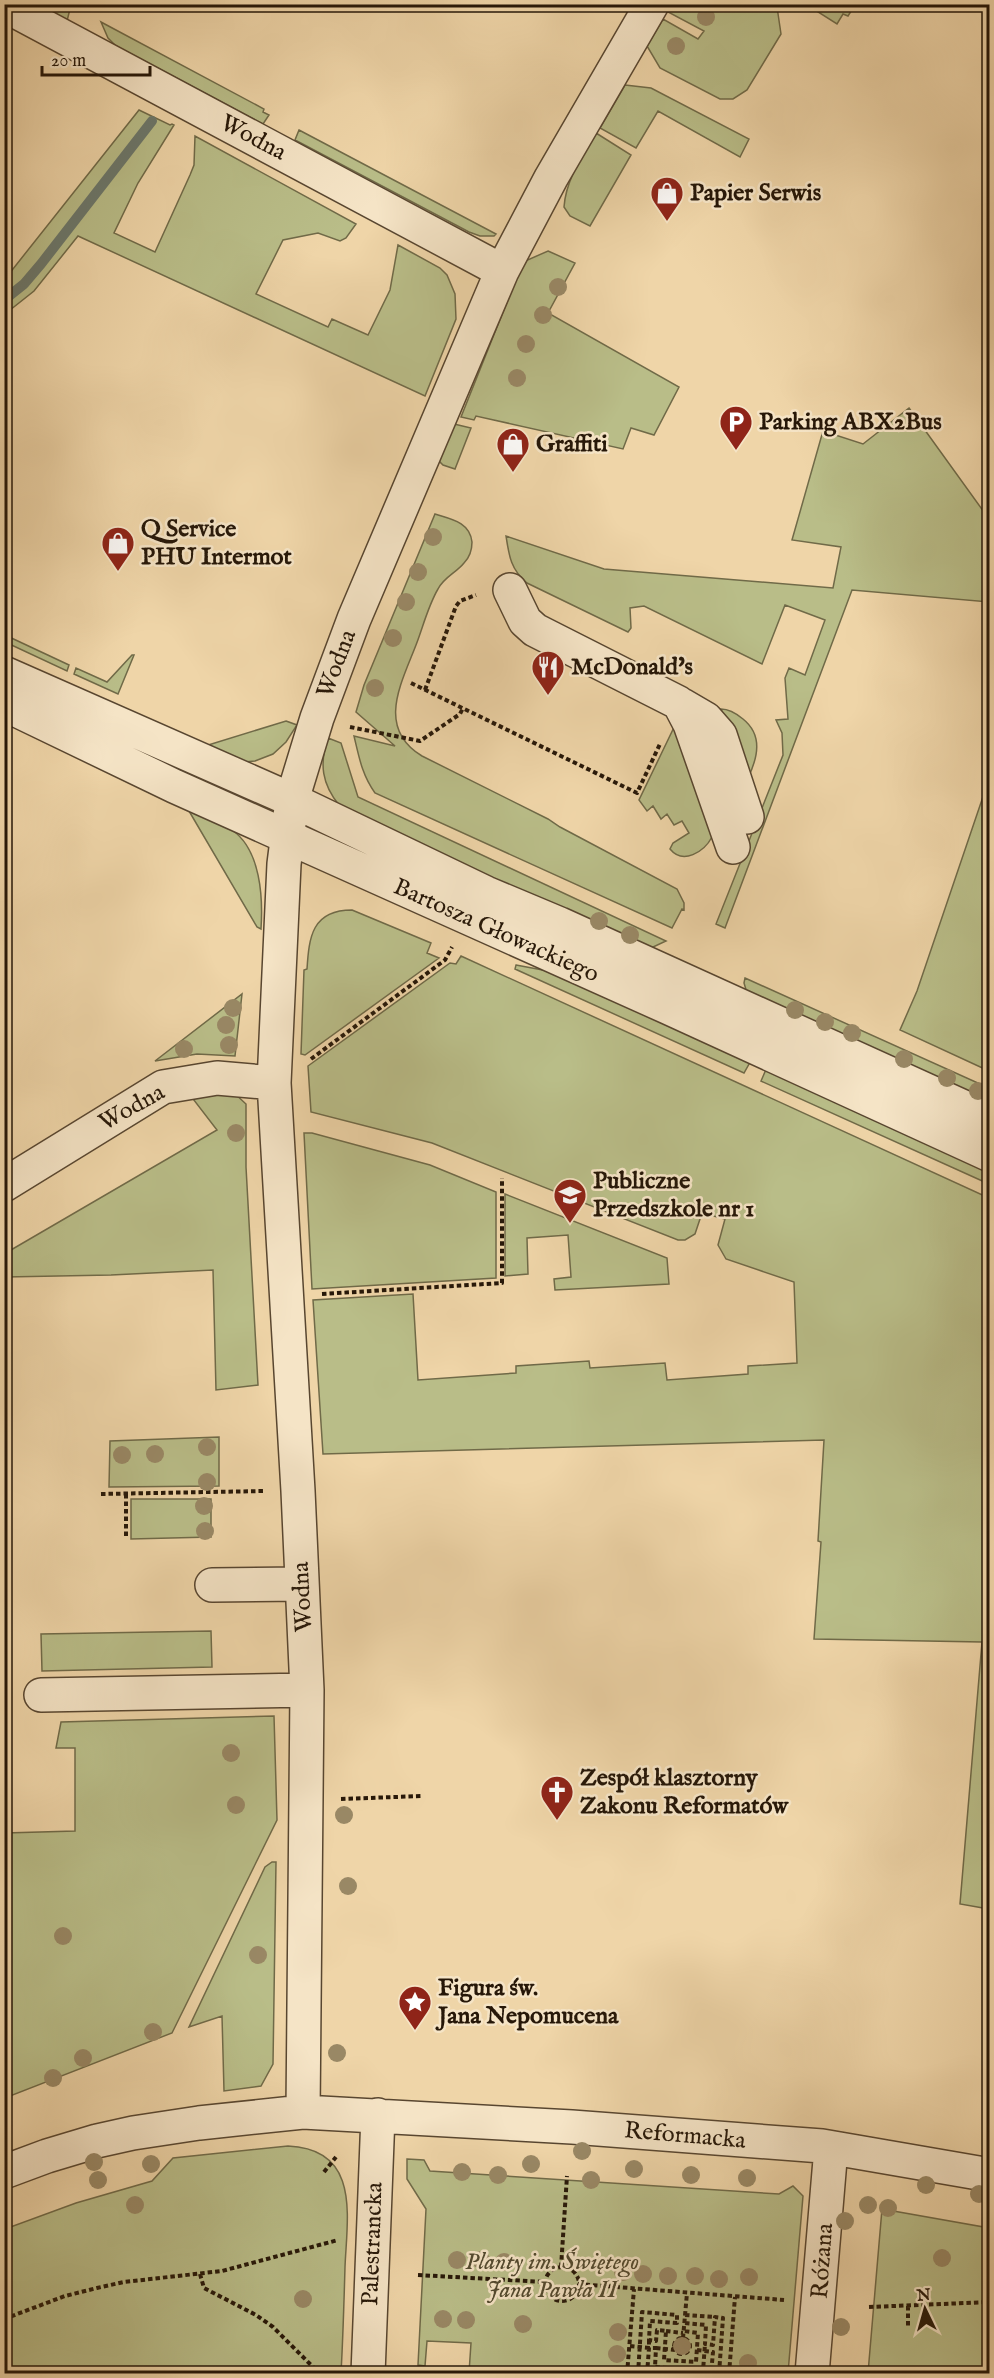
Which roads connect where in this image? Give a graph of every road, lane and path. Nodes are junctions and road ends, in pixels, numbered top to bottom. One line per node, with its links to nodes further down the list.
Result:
1 (652, 4): 3 (street, Wodna)
2 (4, 5): 3 (street, Wodna)
3 (502, 271): 12 (street, Wodna)
4 (496, 593): 7 (path); 9 (street)
5 (4, 673): 12 (street, Bartosza Głowackiego)
6 (411, 683): 7 (path)
7 (425, 690): 10 (path)
8 (4, 704): 14 (street, Bartosza Głowackiego)
9 (679, 704): 10 (path); 13 (street); 15 (street)
10 (463, 708): 11 (path)
11 (341, 725)
12 (292, 801): 14 (street, Wodna); 19 (street, Bartosza Głowackiego)
13 (747, 817)
14 (286, 836): 18 (street, Wodna); 20 (street, Bartosza Głowackiego)
15 (733, 848)
16 (452, 946): 17 (path)
17 (304, 1064)
18 (274, 1083): 22 (street, Wodna); 24 (street, Wodna)
19 (990, 1119)
20 (990, 1155)
21 (502, 1178): 23 (path)
22 (4, 1185)
23 (315, 1295)
24 (298, 1491): 26 (path); 28 (street, Wodna)
25 (100, 1494): 26 (path)
26 (126, 1494): 27 (path)
27 (126, 1539)
28 (302, 1584): 29 (street); 30 (street, Wodna)
29 (212, 1585)
30 (307, 1690): 31 (street); 34 (street, Wodna)
31 (41, 1695)
32 (422, 1796): 33 (path)
33 (333, 1800)
34 (303, 2112): 35 (street, Reformacka); 38 (street, Reformacka)
35 (378, 2115): 36 (street, Reformacka); 81 (street, Palestrancka)
36 (831, 2148): 40 (street, Reformacka); 88 (street, Różana)
37 (336, 2157): 39 (path)
38 (4, 2172)
39 (324, 2172)
40 (990, 2175)
41 (567, 2176): 43 (path)
42 (345, 2238): 44 (path)
43 (561, 2267): 46 (path); 47 (path)
44 (200, 2274): 57 (path); 80 (path)
45 (418, 2275): 46 (path)
46 (545, 2282): 47 (path)
47 (578, 2284): 48 (path)
48 (634, 2289): 49 (path); 65 (path)
49 (687, 2293): 50 (path); 56 (path)
50 (735, 2296): 51 (path); 76 (path)
51 (788, 2301)
52 (990, 2302): 53 (path)
53 (908, 2306): 54 (path); 60 (path)
54 (869, 2307)
55 (4, 2308): 57 (path)
56 (686, 2315): 58 (path); 59 (path)
57 (7, 2317)
58 (715, 2317): 64 (path); 75 (path)
59 (685, 2324): 62 (path); 64 (path)
60 (908, 2326)
61 (666, 2331): 62 (path); 63 (path); 71 (path)
62 (684, 2334): 66 (path); 70 (path); 72 (path)
63 (649, 2340): 67 (path); 68 (path)
64 (705, 2344): 73 (path)
65 (630, 2346): 67 (path); 82 (path)
66 (689, 2346): 70 (path); 74 (path)
67 (640, 2347): 68 (path); 83 (path)
68 (649, 2348): 69 (path); 84 (path)
69 (656, 2348): 71 (path); 79 (path)
70 (697, 2348): 73 (path); 78 (path)
71 (664, 2349): 72 (path); 78 (path)
72 (675, 2350): 74 (path)
73 (704, 2351): 77 (path); 79 (path)
74 (685, 2353): 78 (path)
75 (721, 2353): 76 (path); 77 (path); 86 (path)
76 (731, 2353): 87 (path)
77 (713, 2354): 85 (path)
78 (685, 2361): 79 (path)
79 (684, 2372)
80 (321, 2373)
81 (368, 2373)
82 (627, 2373)
83 (638, 2373)
84 (647, 2373)
85 (711, 2373)
86 (719, 2373)
87 (729, 2373)
88 (812, 2373)

